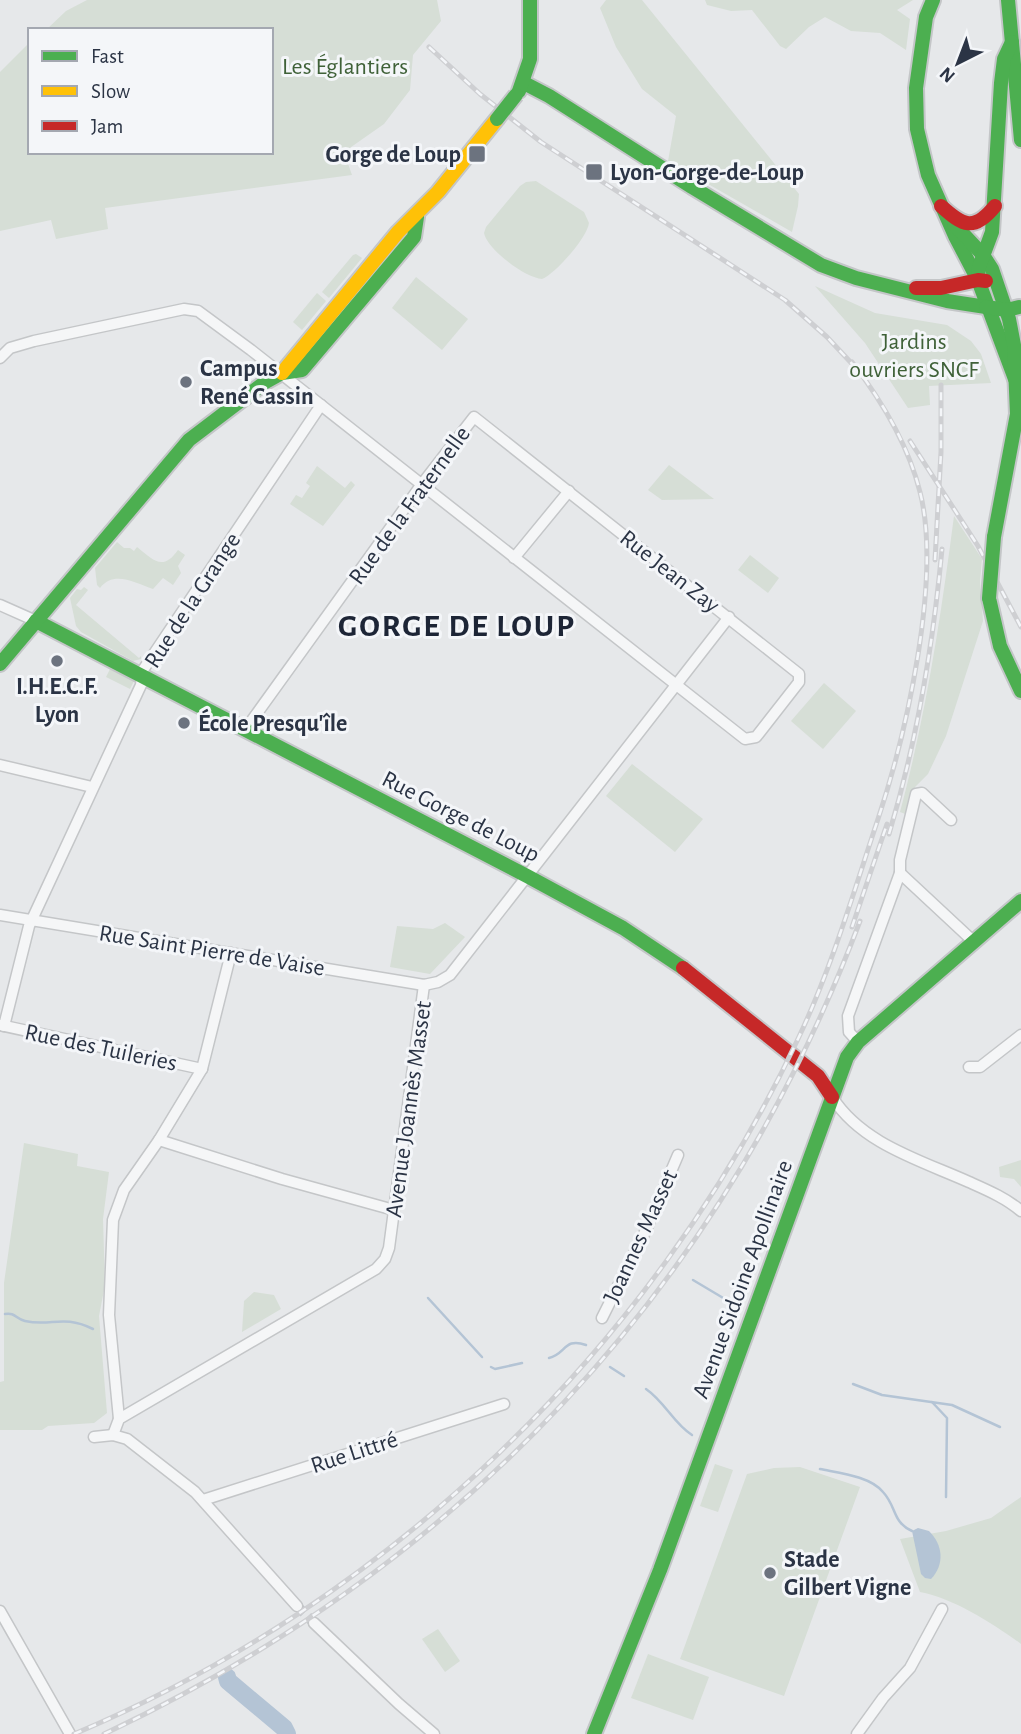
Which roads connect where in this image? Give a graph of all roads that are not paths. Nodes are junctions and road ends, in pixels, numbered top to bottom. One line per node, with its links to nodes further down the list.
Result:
1 (530, 0): 5 (main road)
2 (933, 0): 7 (main road)
3 (1008, 0): 4 (main road)
4 (1012, 42): 6 (main road); 8 (main road)
5 (520, 89): 12 (main road); 16 (main road, bridge)
6 (1021, 140)
7 (941, 206): 8 (main road); 9 (main road); 10 (main road)
8 (995, 206): 9 (main road)
9 (983, 255): 10 (main road); 11 (main road)
10 (971, 274): 11 (main road); 12 (main road); 13 (main road)
11 (997, 283): 13 (main road); 14 (main road)
12 (895, 288): 13 (main road)
13 (986, 307): 14 (main road); 17 (main road)
14 (1013, 308): 17 (main road)
15 (0, 358): 16 (street)
16 (282, 373): 18 (street); 25 (main road)
17 (1015, 379): 29 (main road, bridge)
18 (321, 405): 20 (street); 27 (street, Rue de la Grange)
19 (474, 417): 20 (street, Rue de la Fraternelle); 21 (street, Rue Jean Zay)
20 (422, 484): 22 (street); 30 (street, Rue de la Fraternelle)
21 (569, 491): 22 (street); 24 (street, Rue Jean Zay)
22 (514, 558): 28 (street)
23 (0, 605): 25 (street)
24 (729, 617): 28 (street, Avenue Joannès Masset); 28 (street, Rue Jean Zay)
25 (36, 621): 26 (main road); 27 (main road, Rue Gorge de Loup)
26 (0, 664)
27 (142, 677): 30 (main road, Rue Gorge de Loup); 32 (street, Rue de la Grange)
28 (675, 685): 35 (street, Avenue Joannès Masset)
29 (1021, 691)
30 (245, 730): 35 (main road, Rue Gorge de Loup)
31 (0, 765): 32 (street)
32 (92, 787): 38 (street, Rue de la Grange)
33 (951, 820): 34 (street)
34 (900, 873): 39 (street); 44 (street)
35 (527, 876): 41 (street, Avenue Joannès Masset); 47 (main road, Rue Gorge de Loup)
36 (1021, 901): 39 (main road, Avenue Sidoine Apollinaire)
37 (0, 915): 38 (street, Rue Saint Pierre de Vaise)
38 (32, 921): 40 (street, Rue Saint Pierre de Vaise); 42 (street, Rue de la Grange)
39 (973, 942): 44 (main road, Avenue Sidoine Apollinaire)
40 (231, 953): 41 (street, Rue Saint Pierre de Vaise); 46 (street)
41 (424, 985): 50 (street, Avenue Joannès Masset)
42 (2, 1025): 46 (street, Rue des Tuileries)
43 (1021, 1035): 45 (street)
44 (858, 1042): 47 (main road, Avenue Sidoine Apollinaire)
45 (969, 1067)
46 (202, 1069): 48 (street)
47 (832, 1097): 51 (street); 64 (main road, Avenue Sidoine Apollinaire)
48 (159, 1140): 50 (street); 54 (street)
49 (678, 1155): 52 (street, Joannes Masset)
50 (394, 1210): 54 (street, Avenue Joannès Masset)
51 (1021, 1211)
52 (602, 1318)
53 (504, 1404): 57 (street, Rue Littré)
54 (119, 1419): 55 (street)
55 (113, 1435): 56 (street); 57 (street)
56 (94, 1437)
57 (203, 1500): 58 (street)
58 (297, 1606)
59 (942, 1609): 65 (street)
60 (0, 1611): 62 (street)
61 (314, 1623): 63 (street)
62 (70, 1734)
63 (435, 1734)
64 (594, 1734)
65 (857, 1734)

